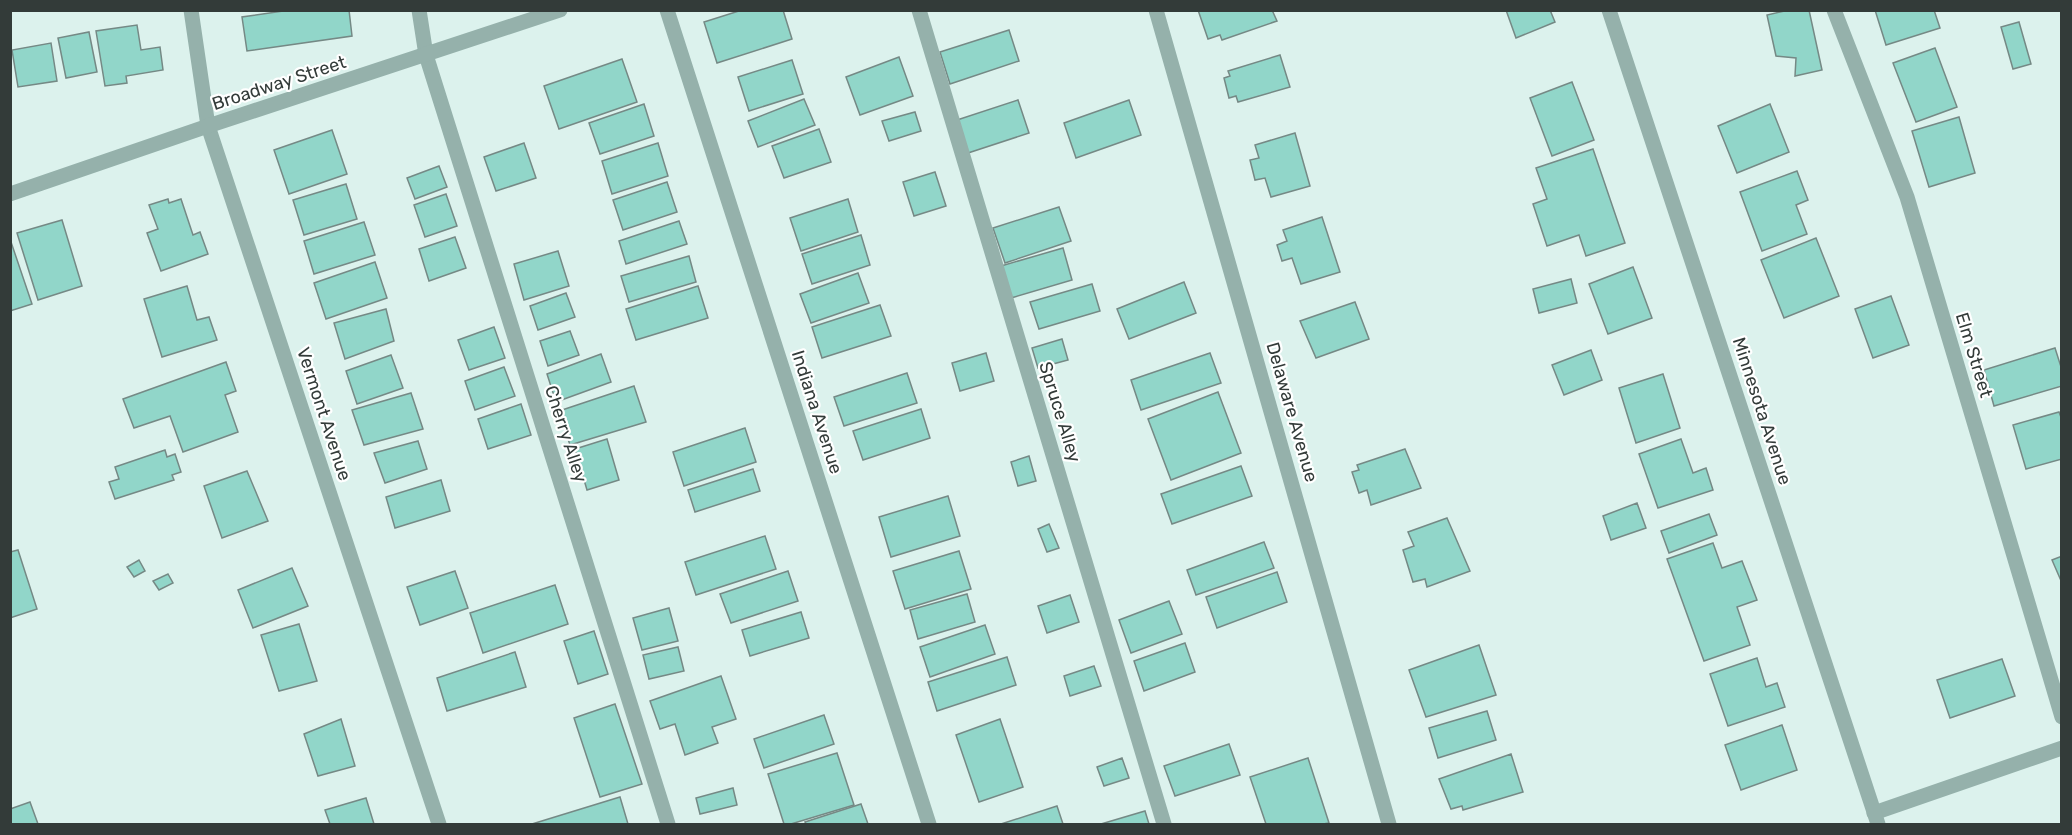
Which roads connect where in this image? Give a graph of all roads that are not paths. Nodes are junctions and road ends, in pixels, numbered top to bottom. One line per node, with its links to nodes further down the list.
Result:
1 (191, 10): 10 (street, Vermont Avenue)
2 (419, 10): 9 (street, Cherry Alley)
3 (560, 10): 9 (street, Broadway Street)
4 (667, 10): 17 (street, Indiana Avenue)
5 (919, 10): 18 (street, Spruce Alley)
6 (1156, 10): 19 (street, Delaware Avenue)
7 (1609, 10): 14 (street, Minnesota Avenue)
8 (1834, 10): 12 (street, Elm Street)
9 (426, 55): 10 (street, Broadway Street); 16 (street, Cherry Alley)
10 (208, 126): 11 (street, Broadway Street); 15 (street, Vermont Avenue)
11 (10, 194)
12 (2061, 717)
13 (2061, 748): 14 (street)
14 (1876, 819)
15 (439, 825)
16 (668, 825)
17 (929, 825)
18 (1164, 825)
19 (1389, 825)

